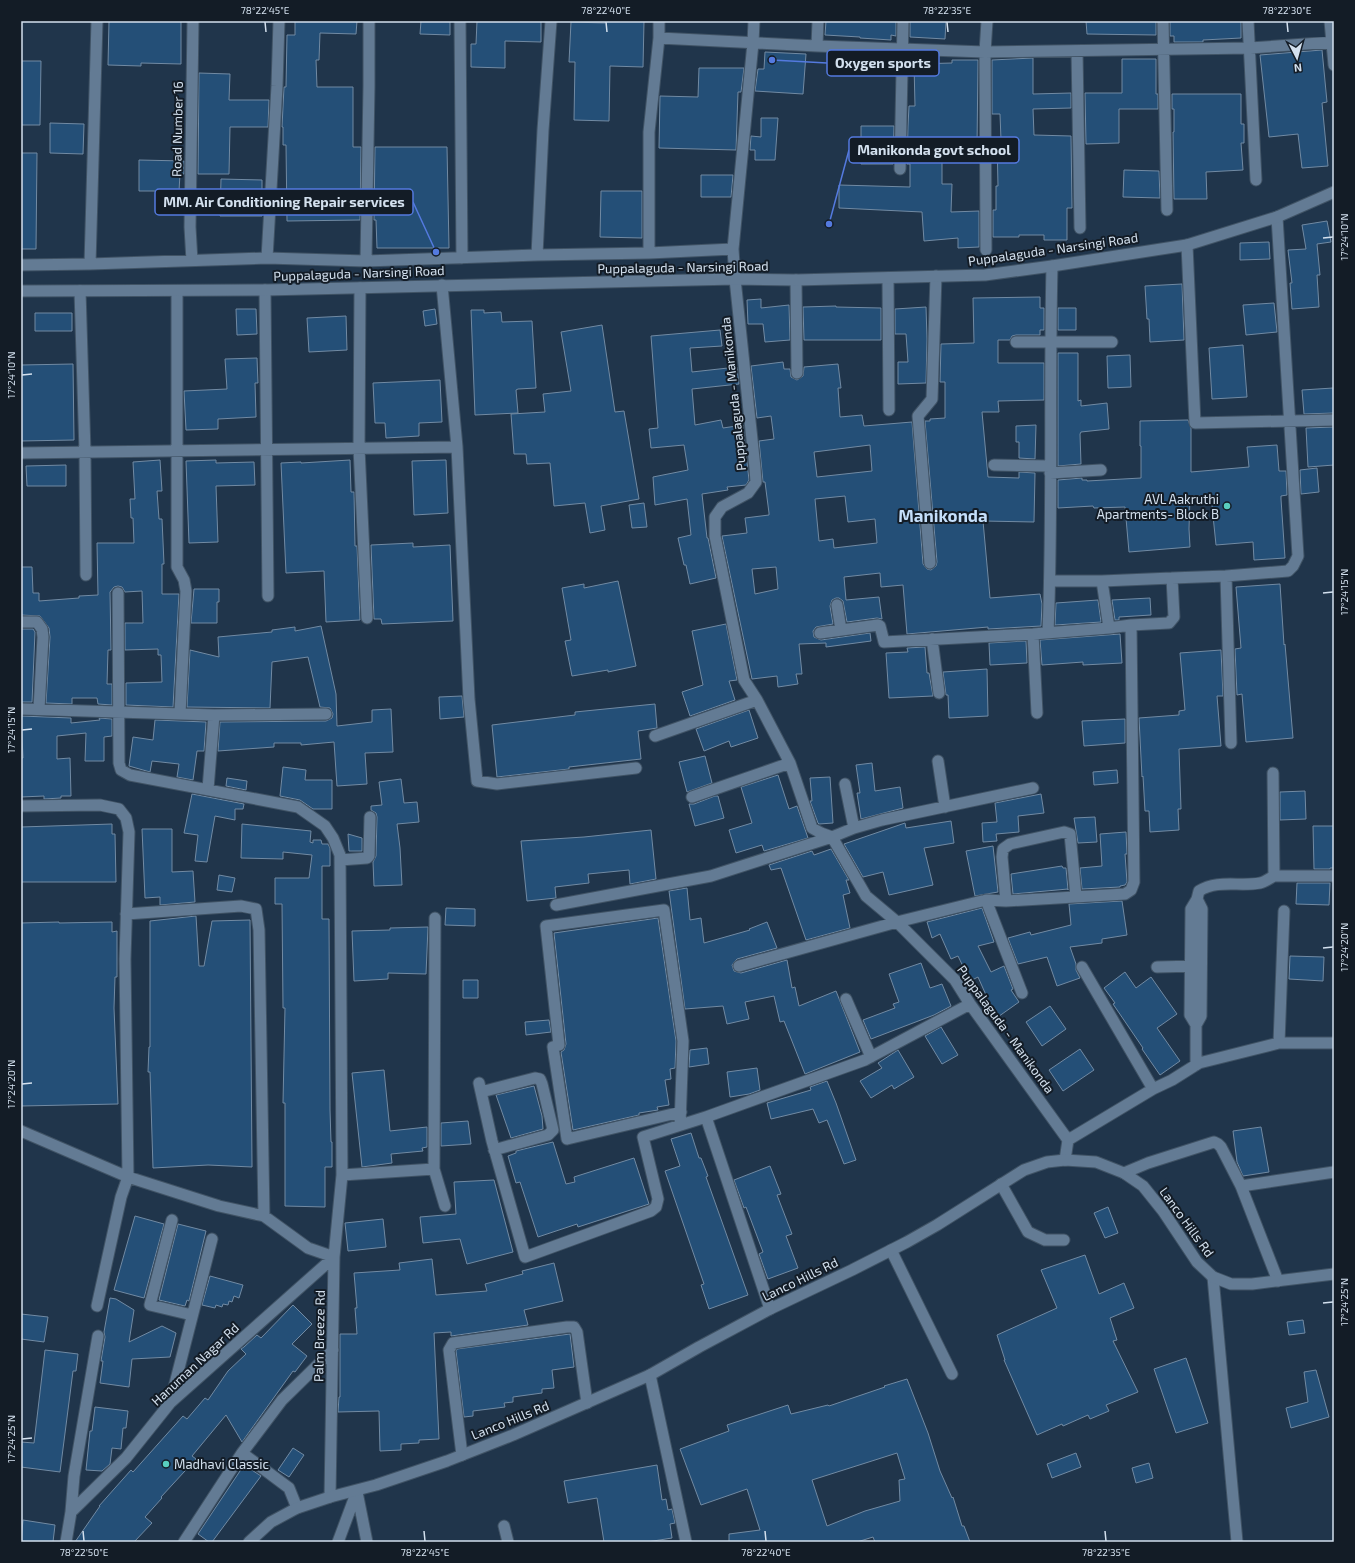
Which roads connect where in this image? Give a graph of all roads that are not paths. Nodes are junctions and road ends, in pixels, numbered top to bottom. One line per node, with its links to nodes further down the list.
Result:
1 (97, 21): 40 (street)
2 (192, 21): 38 (street, Road Number 16)
3 (279, 21): 36 (street)
4 (369, 21): 39 (street)
5 (460, 21): 37 (street)
6 (551, 21): 35 (street)
7 (659, 21): 15 (street)
8 (754, 21): 17 (street, Puppalaguda - Manikonda)
9 (818, 21): 18 (street)
10 (904, 21): 20 (street)
11 (987, 21): 23 (street)
12 (1163, 21): 21 (street)
13 (1248, 21): 19 (street)
14 (1330, 21): 16 (street)
15 (658, 38): 17 (street); 34 (street)
16 (1333, 42): 19 (street); 24 (street)
17 (753, 43): 18 (street); 32 (street, Puppalaguda - Manikonda)
18 (817, 46): 20 (street)
19 (1250, 48): 21 (street); 26 (street)
20 (902, 49): 23 (street); 25 (street)
21 (1164, 49): 22 (street); 28 (street)
22 (1077, 51): 23 (street); 30 (street)
23 (985, 52): 33 (street)
24 (1334, 65)
25 (900, 169)
26 (1256, 180)
27 (1334, 192): 29 (street, Puppalaguda - Narsingi Road)
28 (1167, 210)
29 (1277, 217): 31 (street, Puppalaguda - Narsingi Road); 58 (street)
30 (1080, 228)
31 (1187, 245): 42 (street, Puppalaguda - Narsingi Road); 58 (street)
32 (733, 249): 34 (street); 45 (street, Puppalaguda - Manikonda)
33 (986, 250)
34 (649, 253): 35 (street)
35 (537, 255): 37 (street)
36 (267, 258): 38 (street); 39 (street)
37 (462, 258): 39 (street)
38 (192, 261): 40 (street)
39 (366, 262)
40 (90, 264): 41 (street)
41 (21, 265)
42 (1052, 266): 43 (street, Puppalaguda - Narsingi Road); 53 (street)
43 (936, 276): 44 (street, Puppalaguda - Narsingi Road); 69 (street)
44 (888, 278): 46 (street, Puppalaguda - Narsingi Road); 57 (street)
45 (735, 279): 46 (street, Puppalaguda - Narsingi Road); 47 (street, Puppalaguda - Narsingi Road); 88 (street, Puppalaguda - Manikonda)
46 (796, 280): 56 (street)
47 (442, 285): 48 (street, Puppalaguda - Narsingi Road); 60 (street)
48 (360, 288): 49 (street, Puppalaguda - Narsingi Road); 61 (street)
49 (265, 290): 52 (street, Puppalaguda - Narsingi Road); 62 (street)
50 (21, 291): 51 (street, Puppalaguda - Narsingi Road)
51 (80, 291): 52 (street, Puppalaguda - Narsingi Road); 64 (street)
52 (177, 291): 63 (street)
53 (1050, 341): 54 (street); 55 (street); 67 (street)
54 (1016, 342)
55 (1112, 342)
56 (797, 373)
57 (889, 410)
58 (1290, 420): 59 (street); 71 (street)
59 (1334, 420)
60 (457, 447): 61 (street); 100 (street)
61 (360, 448): 62 (street); 78 (street)
62 (267, 450): 63 (street); 76 (street)
63 (176, 451): 64 (street); 93 (street)
64 (85, 452): 65 (street); 70 (street)
65 (21, 453)
66 (994, 465): 67 (street)
67 (1050, 470): 68 (street); 73 (street)
68 (1101, 470)
69 (930, 562)
70 (86, 575)
71 (1226, 576): 72 (street); 97 (street)
72 (1172, 578): 74 (street); 80 (street)
73 (1050, 580): 74 (street); 84 (street)
74 (1102, 581): 81 (street)
75 (118, 593): 91 (street)
76 (268, 596)
77 (837, 605): 82 (street)
78 (366, 618)
79 (21, 622): 90 (street)
80 (1131, 625): 81 (street); 114 (street)
81 (1109, 628): 84 (street)
82 (841, 630): 83 (street); 86 (street)
83 (820, 633)
84 (1048, 633): 85 (street)
85 (1033, 634): 86 (street); 92 (street)
86 (932, 639): 87 (street)
87 (938, 693)
88 (757, 700): 96 (street); 99 (street, Puppalaguda - Manikonda)
89 (21, 709): 90 (street)
90 (39, 709): 91 (street)
91 (118, 712): 93 (street); 104 (street, Palm Breeze Rd)
92 (1038, 713)
93 (180, 714): 95 (street)
94 (326, 714): 95 (street)
95 (214, 715): 104 (street)
96 (655, 736)
97 (1231, 744)
98 (938, 761): 107 (street)
99 (790, 763): 105 (street); 110 (street, Puppalaguda - Manikonda)
100 (636, 768)
101 (1273, 773): 112 (street)
102 (845, 784): 109 (street)
103 (1033, 788): 107 (street)
104 (208, 789): 111 (street, Palm Breeze Rd)
105 (692, 797)
106 (21, 806): 119 (street)
107 (945, 807): 109 (street)
108 (370, 817): 111 (street)
109 (854, 828): 110 (street)
110 (832, 837): 117 (street); 121 (street, Puppalaguda - Manikonda)
111 (340, 860): 144 (street, Palm Breeze Rd)
112 (1274, 876): 113 (street); 123 (street)
113 (1334, 876)
114 (1076, 896): 116 (street); 116 (street)
115 (986, 900): 116 (street); 121 (street); 126 (street)
116 (1006, 901)
117 (556, 905)
118 (1284, 911): 129 (street)
119 (126, 914): 145 (street); 149 (street)
120 (435, 918): 141 (street)
121 (897, 922): 122 (street); 128 (street, Puppalaguda - Manikonda)
122 (739, 966)
123 (1196, 966): 125 (street); 132 (street)
124 (1082, 967): 133 (street)
125 (1157, 967)
126 (1022, 993)
127 (846, 999): 131 (street)
128 (970, 1004): 131 (street); 138 (street, Puppalaguda - Manikonda)
129 (1279, 1043): 130 (street); 132 (street)
130 (1334, 1043)
131 (871, 1057): 135 (street)
132 (1196, 1065): 133 (street)
133 (1153, 1089): 138 (street)
134 (681, 1112): 134 (street); 136 (street)
135 (706, 1117): 136 (street); 159 (street)
136 (680, 1125): 139 (street)
137 (21, 1131): 145 (street)
138 (1068, 1140): 140 (street)
139 (494, 1150): 139 (street)
140 (1065, 1160): 143 (street, Lanco Hills Rd); 146 (street, Lanco Hills Rd)
141 (434, 1169): 144 (street); 148 (street)
142 (1334, 1172): 147 (street)
143 (1124, 1173): 147 (street); 156 (street, Lanco Hills Rd)
144 (342, 1175): 154 (street, Palm Breeze Rd)
145 (128, 1177): 149 (street); 158 (street)
146 (1001, 1184): 152 (street); 153 (street, Lanco Hills Rd)
147 (1241, 1186): 157 (street)
148 (445, 1206)
149 (264, 1216): 154 (street)
150 (172, 1220): 160 (street)
151 (212, 1239): 160 (street)
152 (1064, 1240)
153 (891, 1250): 159 (street, Lanco Hills Rd); 163 (street)
154 (334, 1257): 162 (street, Palm Breeze Rd); 165 (street, Hanuman Nagar Rd)
155 (1334, 1274): 157 (street, Lanco Hills Rd)
156 (1213, 1277): 157 (street, Lanco Hills Rd); 181 (street)
157 (1278, 1281)
158 (97, 1306)
159 (770, 1309): 164 (street, Lanco Hills Rd)
160 (192, 1315): 165 (street)
161 (98, 1336): 172 (street)
162 (333, 1350): 167 (street); 170 (street, Palm Breeze Rd)
163 (952, 1374)
164 (650, 1376): 166 (street, Lanco Hills Rd); 180 (street)
165 (170, 1403): 172 (street, Hanuman Nagar Rd)
166 (587, 1403): 168 (street, Lanco Hills Rd); 168 (street)
167 (242, 1453): 171 (street); 175 (street)
168 (462, 1455): 169 (street, Lanco Hills Rd)
169 (357, 1491): 170 (street, Lanco Hills Rd); 177 (street); 178 (street)
170 (330, 1497): 171 (street, Lanco Hills Rd)
171 (297, 1508): 176 (street, Lanco Hills Rd)
172 (71, 1512): 174 (street)
173 (504, 1526): 179 (street)
174 (66, 1542)
175 (184, 1542)
176 (249, 1542)
177 (338, 1542)
178 (367, 1542)
179 (508, 1542)
180 (686, 1542)
181 (1237, 1542)

